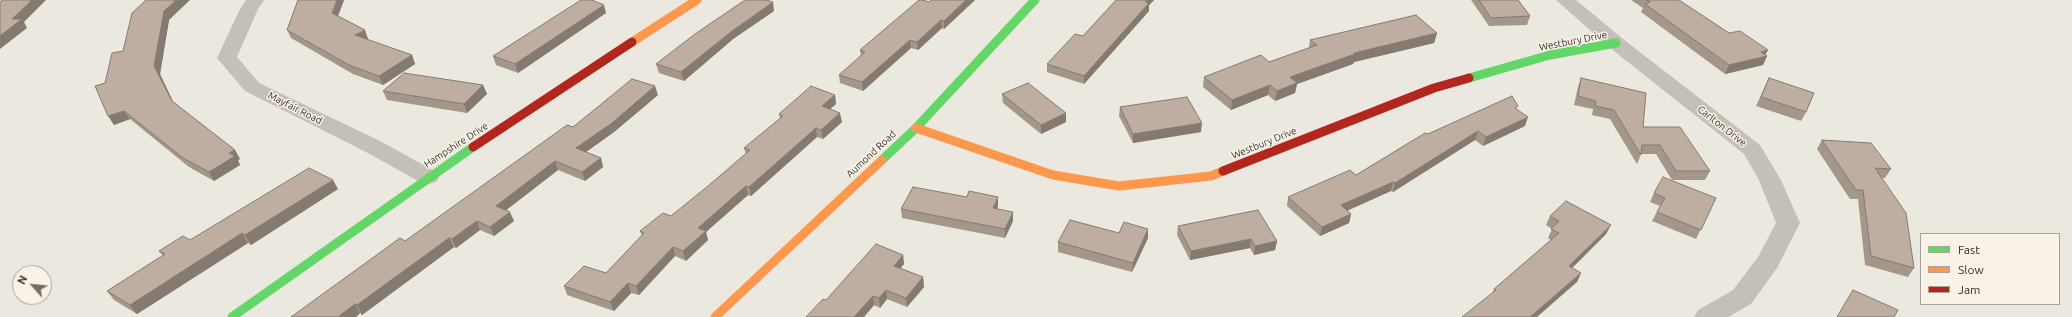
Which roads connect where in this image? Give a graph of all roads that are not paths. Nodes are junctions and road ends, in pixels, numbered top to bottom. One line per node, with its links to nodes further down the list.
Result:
1 (255, 0): 7 (street, Mayfair Road)
2 (697, 0): 7 (street, Hampshire Drive)
3 (1035, 0): 6 (street, Aumond Road)
4 (1565, 0): 5 (street, Carlton Drive)
5 (1616, 43): 6 (street, Westbury Drive); 10 (street, Carlton Drive)
6 (916, 128): 9 (street, Aumond Road)
7 (428, 177): 8 (street, Hampshire Drive)
8 (232, 317)
9 (715, 317)
10 (1707, 317)

